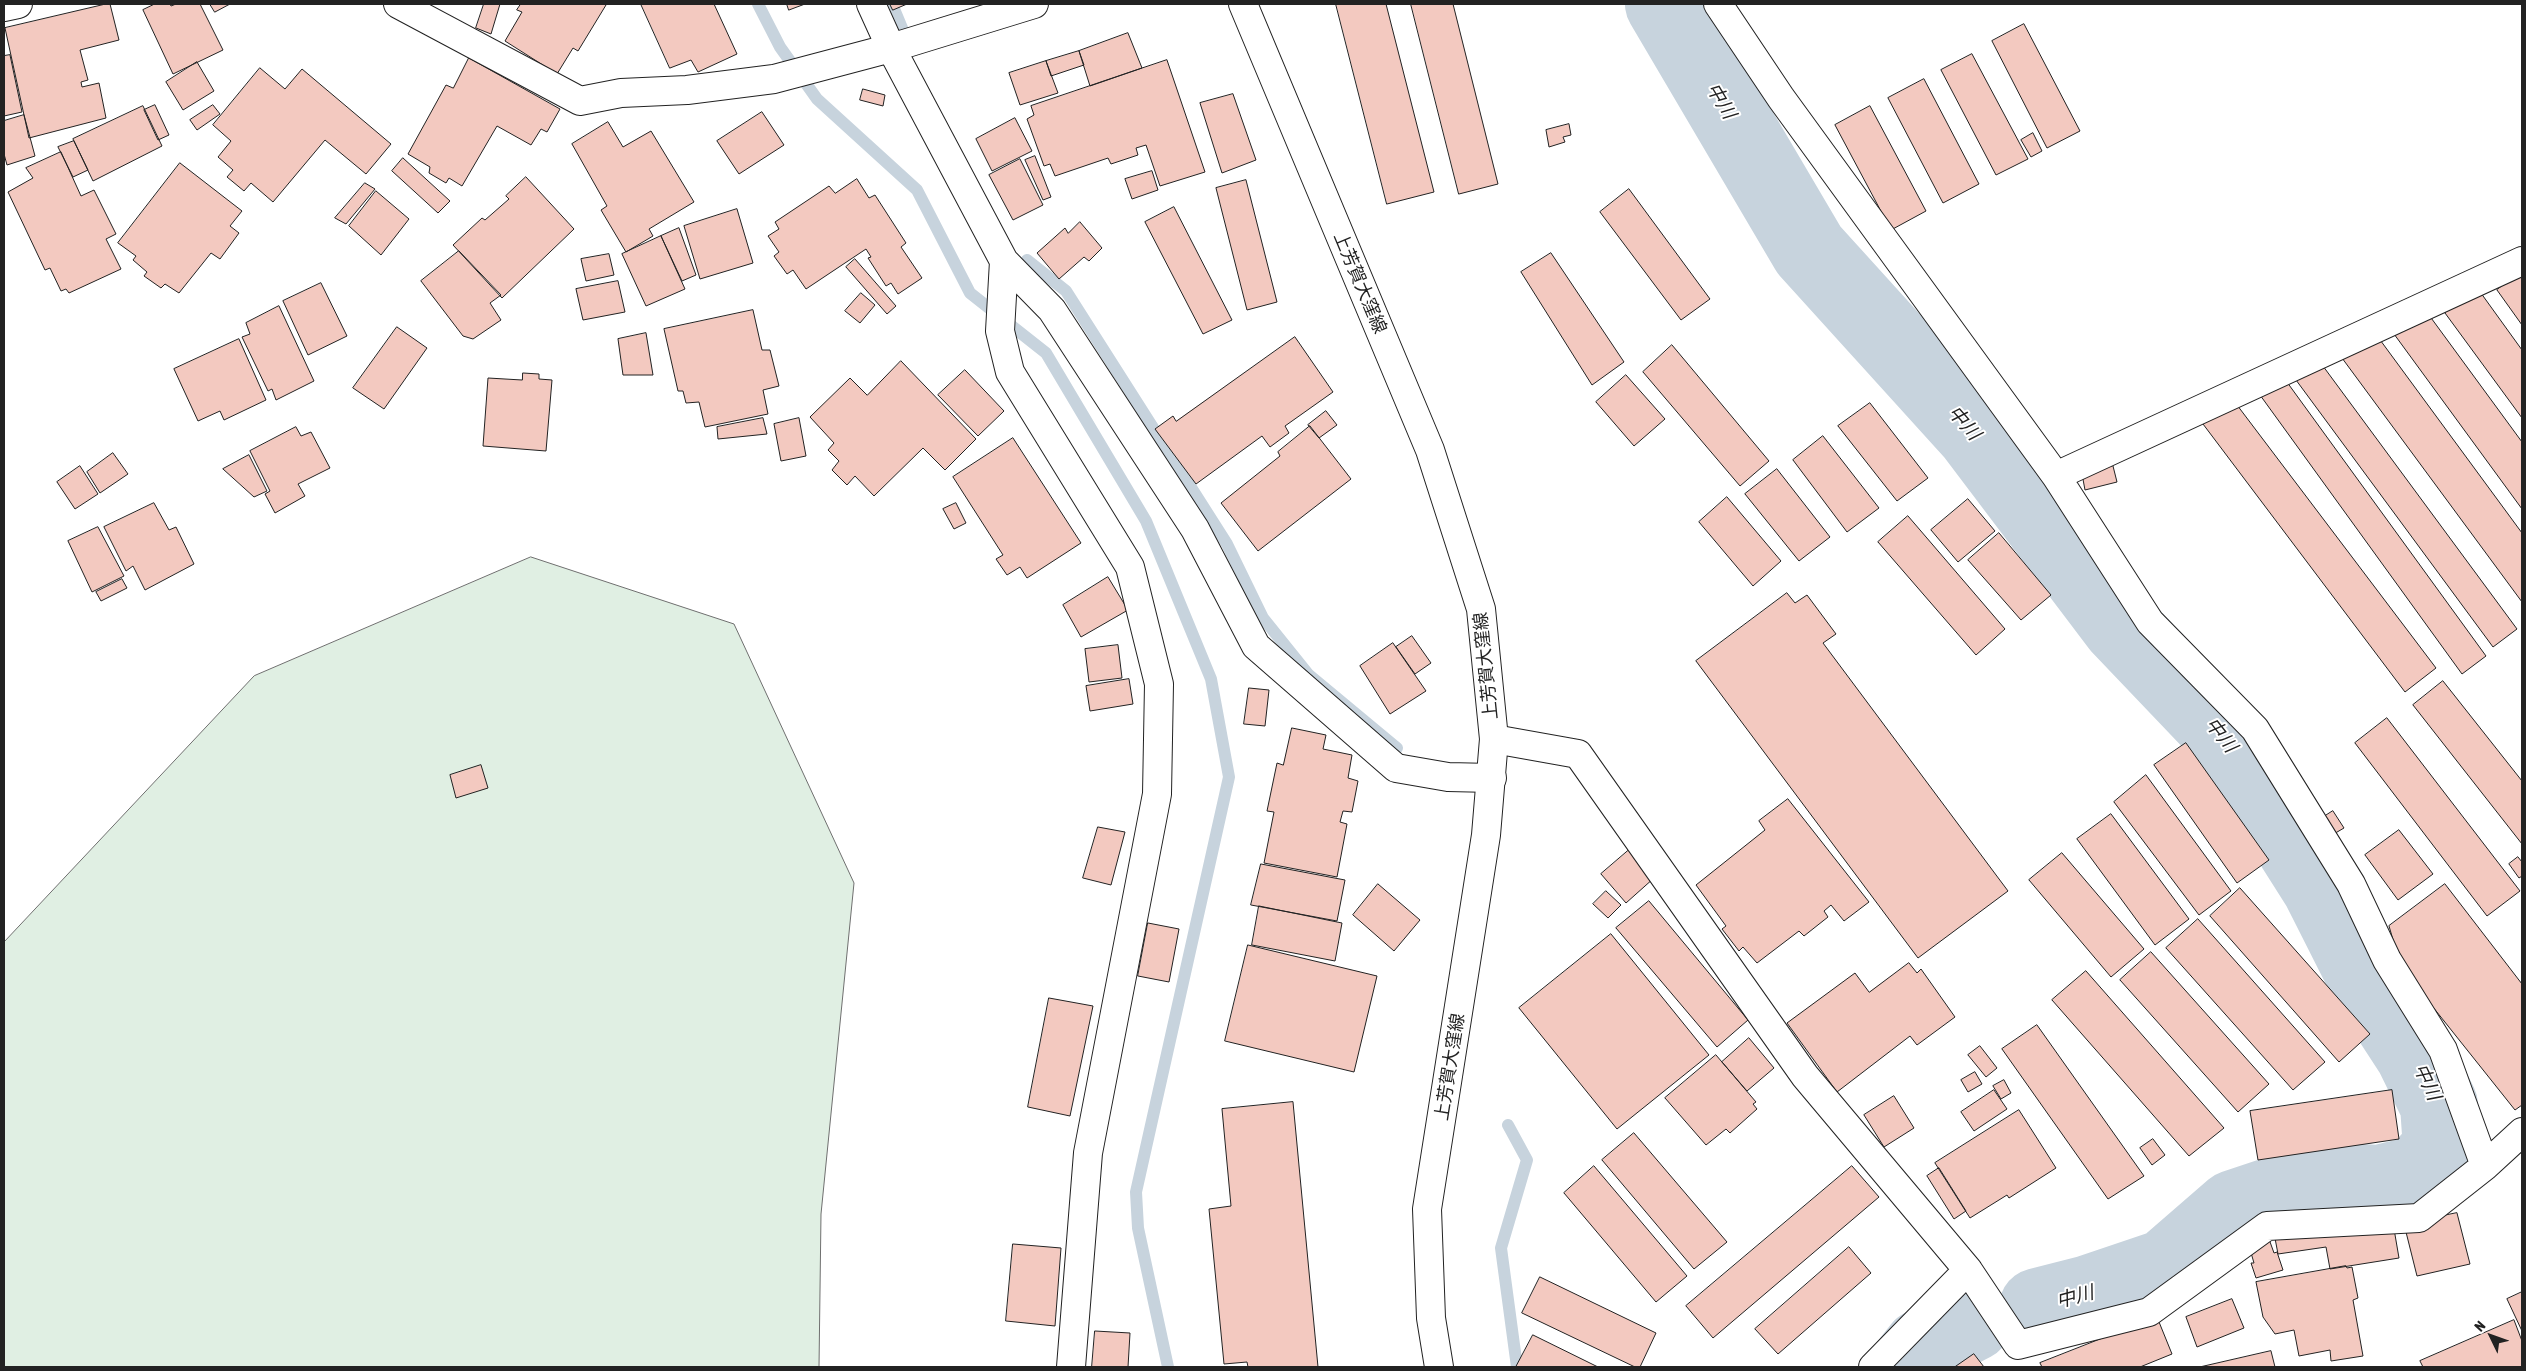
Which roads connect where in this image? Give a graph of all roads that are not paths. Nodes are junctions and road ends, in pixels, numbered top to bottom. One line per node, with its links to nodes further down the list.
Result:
1 (18, 4): 7 (street)
2 (398, 4): 8 (street)
3 (871, 4): 8 (street)
4 (1034, 4): 8 (street)
5 (1243, 4): 12 (street, 上芳賀大窪線)
6 (1718, 4): 11 (street)
7 (4, 7)
8 (891, 48): 10 (street)
9 (2522, 260): 11 (street)
10 (1004, 270): 13 (street); 17 (street)
11 (2056, 476): 15 (street)
12 (1494, 738): 13 (street, 上芳賀大窪線); 16 (street)
13 (1492, 778): 18 (street, 上芳賀大窪線)
14 (2522, 1132): 15 (street)
15 (2485, 1166): 16 (street)
16 (1968, 1270): 19 (street)
17 (1071, 1367)
18 (1439, 1367)
19 (1873, 1367)

